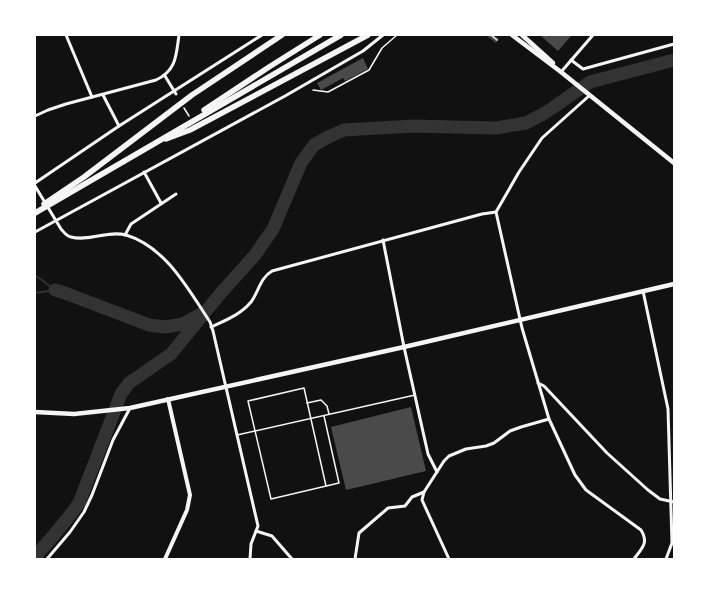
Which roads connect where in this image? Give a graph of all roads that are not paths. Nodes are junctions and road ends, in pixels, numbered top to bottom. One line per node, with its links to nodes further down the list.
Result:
1 (66, 35): 19 (street)
2 (179, 35): 15 (street)
3 (262, 35): 16 (street)
4 (282, 35): 31 (highway)
5 (320, 35): 22 (highway)
6 (341, 35): 22 (highway)
7 (368, 35): 25 (highway)
8 (383, 35): 24 (street)
9 (512, 35): 14 (main road)
10 (522, 35): 14 (main road)
11 (593, 35): 13 (street)
12 (674, 44): 13 (street)
13 (571, 60): 14 (street)
14 (561, 72): 18 (main road)
15 (165, 76): 16 (street); 17 (street)
16 (175, 92): 21 (street)
17 (103, 95): 19 (street); 21 (street)
18 (590, 95): 26 (main road); 32 (street)
19 (92, 97): 20 (street)
20 (35, 116)
21 (119, 126): 28 (street)
22 (169, 134): 25 (highway)
23 (200, 135): 24 (street)
24 (203, 140): 27 (street)
25 (150, 145): 33 (highway)
26 (674, 163)
27 (144, 172): 30 (street); 34 (street)
28 (36, 186): 34 (street)
29 (176, 194): 30 (street)
30 (162, 203): 36 (street)
31 (35, 210)
32 (496, 212): 37 (street); 40 (street)
33 (35, 213)
34 (56, 221): 35 (street); 36 (street)
35 (35, 232)
36 (124, 235): 41 (street)
37 (383, 240): 41 (street); 42 (street)
38 (674, 284): 39 (main road)
39 (643, 291): 40 (main road); 59 (street)
40 (520, 319): 42 (main road); 43 (street)
41 (211, 327): 44 (street)
42 (404, 347): 44 (main road); 45 (street)
43 (538, 383): 53 (street); 59 (street)
44 (226, 386): 46 (main road); 55 (street)
45 (415, 395): 50 (lane); 56 (street)
46 (168, 399): 48 (main road); 62 (street)
47 (308, 403): 50 (lane); 52 (lane); 54 (lane)
48 (127, 409): 49 (main road); 61 (street)
49 (35, 412)
50 (329, 415): 51 (lane)
51 (324, 416): 52 (lane); 57 (lane)
52 (311, 419): 54 (lane); 57 (lane)
53 (549, 419): 56 (street); 67 (street)
54 (255, 432): 55 (lane); 57 (lane)
55 (237, 436): 60 (street)
56 (437, 472): 58 (street)
57 (326, 486)
58 (424, 492): 65 (street); 66 (street)
59 (673, 502): 68 (street)
60 (256, 531): 63 (street); 64 (street)
61 (47, 559)
62 (165, 559)
63 (250, 559)
64 (292, 559)
65 (355, 559)
66 (448, 559)
67 (634, 559)
68 (666, 559)

